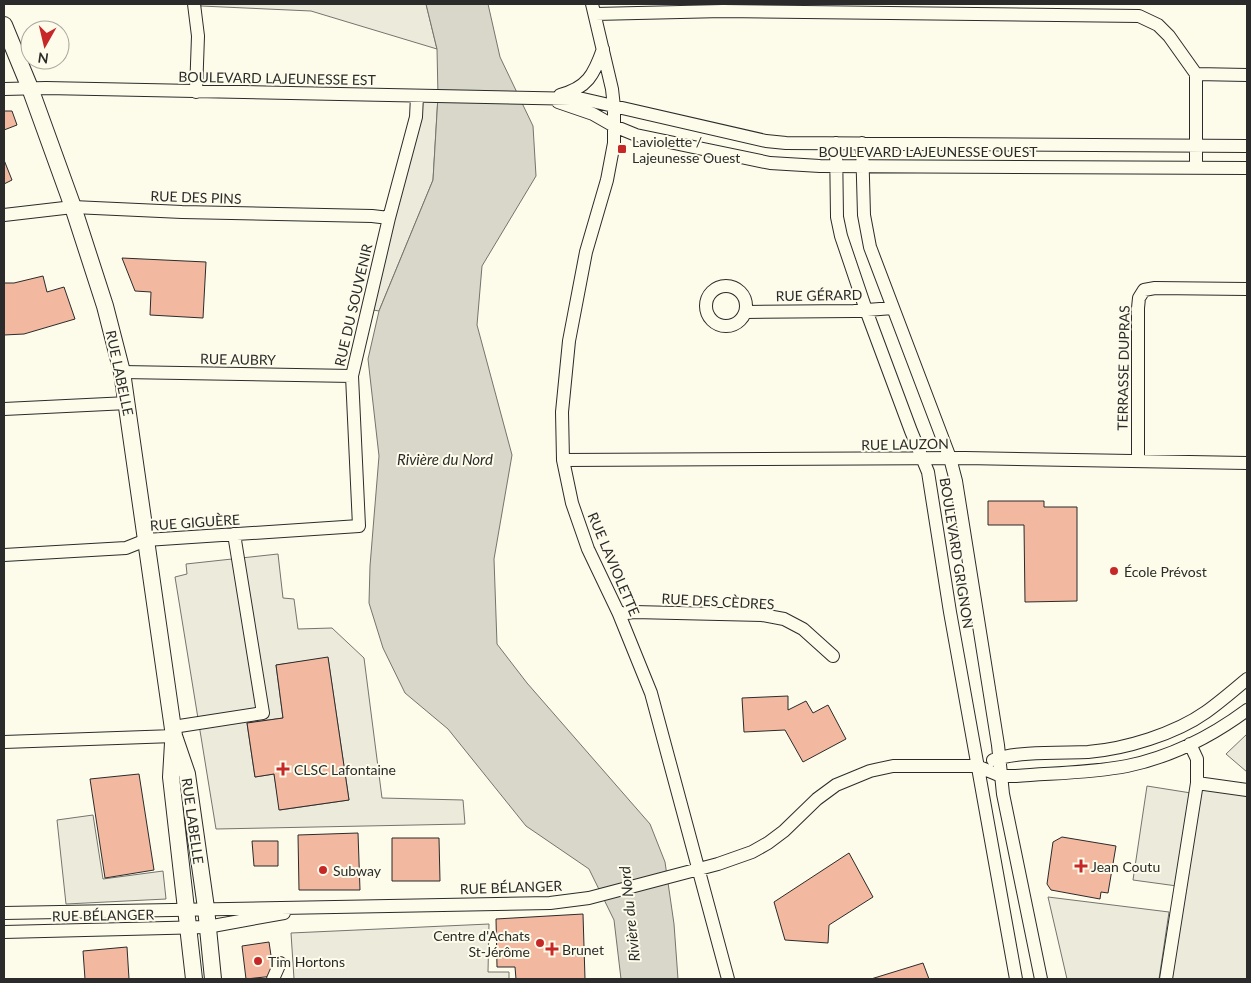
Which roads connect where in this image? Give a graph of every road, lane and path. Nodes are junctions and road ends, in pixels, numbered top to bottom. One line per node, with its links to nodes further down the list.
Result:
1 (194, 4): 13 (street)
2 (722, 8): 3 (street); 4 (street)
3 (594, 9): 7 (street, RUE LAVIOLETTE)
4 (1002, 9): 9 (street)
5 (4, 26): 8 (main road, RUE LABELLE)
6 (4, 42): 8 (main road)
7 (603, 47): 15 (street); 16 (street, RUE LAVIOLETTE)
8 (18, 57): 11 (main road, RUE LABELLE)
9 (1196, 74): 10 (street); 20 (street)
10 (1247, 75)
11 (30, 88): 12 (street, BOULEVARD LAJEUNESSE EST); 13 (street, BOULEVARD LAJEUNESSE EST); 26 (main road, RUE LABELLE)
12 (4, 89)
13 (196, 92): 14 (street, BOULEVARD LAJEUNESSE EST)
14 (417, 96): 15 (street, BOULEVARD LAJEUNESSE EST); 28 (street, RUE DU SOUVENIR)
15 (549, 98): 16 (street, BOULEVARD LAJEUNESSE EST); 17 (street, BOULEVARD LAJEUNESSE EST)
16 (614, 106): 17 (street, RUE LAVIOLETTE); 18 (street, BOULEVARD LAJEUNESSE OUEST)
17 (614, 126): 22 (street, BOULEVARD LAJEUNESSE OUEST); 39 (street, RUE LAVIOLETTE)
18 (836, 143): 19 (street, BOULEVARD LAJEUNESSE OUEST); 22 (street, BOULEVARD GRIGNON)
19 (862, 143): 20 (street, BOULEVARD LAJEUNESSE OUEST); 23 (street, BOULEVARD GRIGNON)
20 (1196, 145): 21 (street, BOULEVARD LAJEUNESSE OUEST); 24 (street)
21 (1247, 146)
22 (836, 166): 23 (street, BOULEVARD LAJEUNESSE OUEST); 31 (street, BOULEVARD GRIGNON)
23 (863, 166): 24 (street, BOULEVARD LAJEUNESSE OUEST); 30 (street, BOULEVARD GRIGNON)
24 (1196, 168): 25 (street, BOULEVARD LAJEUNESSE OUEST)
25 (1247, 168)
26 (73, 208): 27 (street, RUE DES PINS); 28 (street, RUE DES PINS); 33 (main road, RUE LABELLE)
27 (4, 215)
28 (389, 218): 34 (street, RUE DU SOUVENIR)
29 (1247, 288): 40 (street, TERRASSE DUPRAS)
30 (893, 308): 31 (street, RUE GÉRARD); 37 (street, BOULEVARD GRIGNON)
31 (866, 310): 32 (street, RUE GÉRARD); 38 (street, BOULEVARD GRIGNON)
32 (746, 312)
33 (122, 372): 34 (street, RUE AUBRY); 35 (main road, RUE LABELLE)
34 (352, 376): 42 (street, RUE DU SOUVENIR)
35 (128, 403): 36 (street); 44 (main road, RUE LABELLE)
36 (4, 408)
37 (950, 458): 38 (street, RUE LAUZON); 40 (street, RUE LAUZON); 53 (street, BOULEVARD GRIGNON)
38 (924, 459): 39 (street, RUE LAUZON); 54 (street, BOULEVARD GRIGNON)
39 (563, 460): 46 (street, RUE LAVIOLETTE)
40 (1138, 460): 41 (street, RUE LAUZON)
41 (1247, 463)
42 (359, 526): 43 (street, RUE GIGUÈRE)
43 (234, 534): 44 (street, RUE GIGUÈRE); 50 (street)
44 (146, 540): 45 (street, RUE GIGUÈRE); 50 (main road, RUE LABELLE)
45 (4, 555)
46 (619, 614): 47 (street, RUE DES CÈDRES); 58 (street, RUE LAVIOLETTE)
47 (833, 656)
48 (1247, 679): 53 (street)
49 (1247, 710): 52 (street)
50 (173, 732): 51 (street); 60 (main road, RUE LABELLE); 61 (main road, RUE LABELLE)
51 (4, 742)
52 (1190, 744): 55 (street); 56 (street)
53 (1000, 758): 54 (street); 55 (street, BOULEVARD GRIGNON)
54 (977, 766): 55 (street); 58 (street, RUE BÉLANGER); 69 (street, BOULEVARD GRIGNON)
55 (1001, 776): 70 (street, BOULEVARD GRIGNON)
56 (1197, 783): 57 (street); 71 (street)
57 (1247, 790)
58 (698, 869): 59 (street, RUE BÉLANGER); 68 (street, RUE LAVIOLETTE)
59 (321, 907): 60 (street, RUE BÉLANGER); 63 (street, RUE BÉLANGER)
60 (206, 908): 61 (street, RUE BÉLANGER); 63 (main road, RUE LABELLE)
61 (187, 909): 62 (street, RUE BÉLANGER); 64 (main road, RUE LABELLE)
62 (4, 913)
63 (207, 927): 64 (street, RUE BÉLANGER); 67 (main road, RUE LABELLE)
64 (189, 928): 65 (street, RUE BÉLANGER); 66 (main road, RUE LABELLE)
65 (4, 932)
66 (194, 979)
67 (213, 979)
68 (728, 979)
69 (1016, 979)
70 (1041, 979)
71 (1166, 979)

